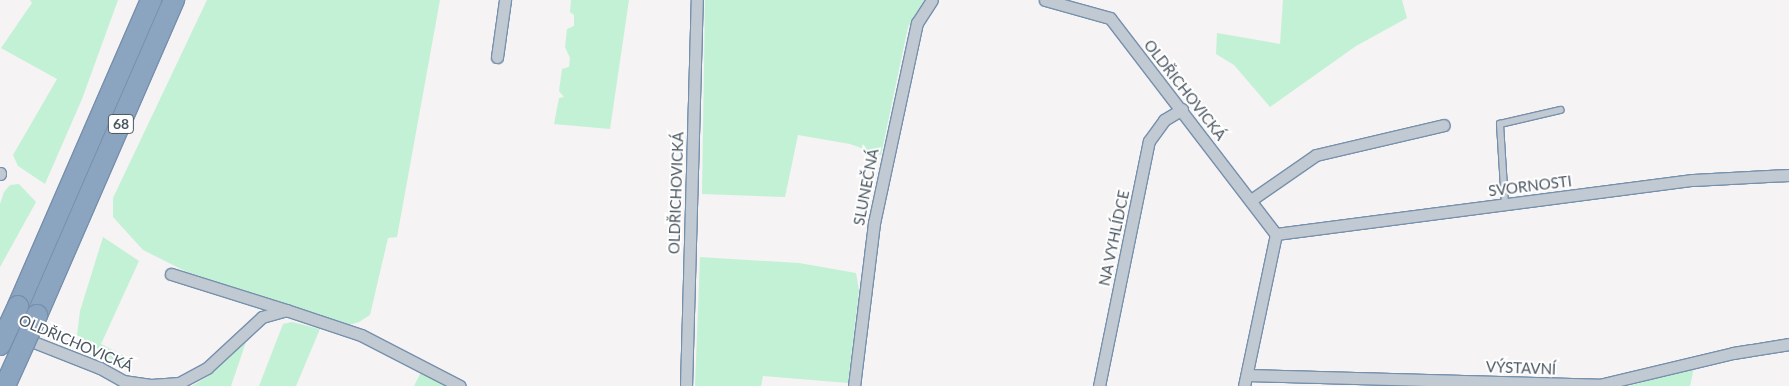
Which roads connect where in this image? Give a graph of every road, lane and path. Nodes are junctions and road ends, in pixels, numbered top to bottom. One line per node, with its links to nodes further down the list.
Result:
1 (150, 0): 19 (highway, 68, bridge)
2 (174, 0): 22 (highway, 68, bridge)
3 (504, 0): 7 (street)
4 (697, 0): 24 (street, OLDŘICHOVICKÁ)
5 (932, 0): 25 (street, SLUNEČNÁ)
6 (1046, 0): 8 (street, OLDŘICHOVICKÁ)
7 (497, 57)
8 (1182, 109): 12 (street, OLDŘICHOVICKÁ); 26 (street, NA VYHLÍDCE)
9 (1560, 110): 13 (lane)
10 (1444, 126): 12 (street)
11 (1789, 175): 13 (street, SVORNOSTI)
12 (1250, 200): 14 (street, OLDŘICHOVICKÁ)
13 (1505, 204): 14 (street, SVORNOSTI)
14 (1276, 234): 20 (street, VÝSTAVNÍ)
15 (170, 274): 16 (street)
16 (286, 310): 21 (street, OLDŘICHOVICKÁ); 23 (street)
17 (0, 326): 21 (street, OLDŘICHOVICKÁ)
18 (1789, 344): 27 (street, VÝSTAVNÍ)
19 (0, 345)
20 (1246, 380): 27 (street, VÝSTAVNÍ)
21 (122, 384)
22 (5, 386)
23 (460, 386)
24 (686, 386)
25 (854, 386)
26 (1099, 386)
27 (1599, 386)

